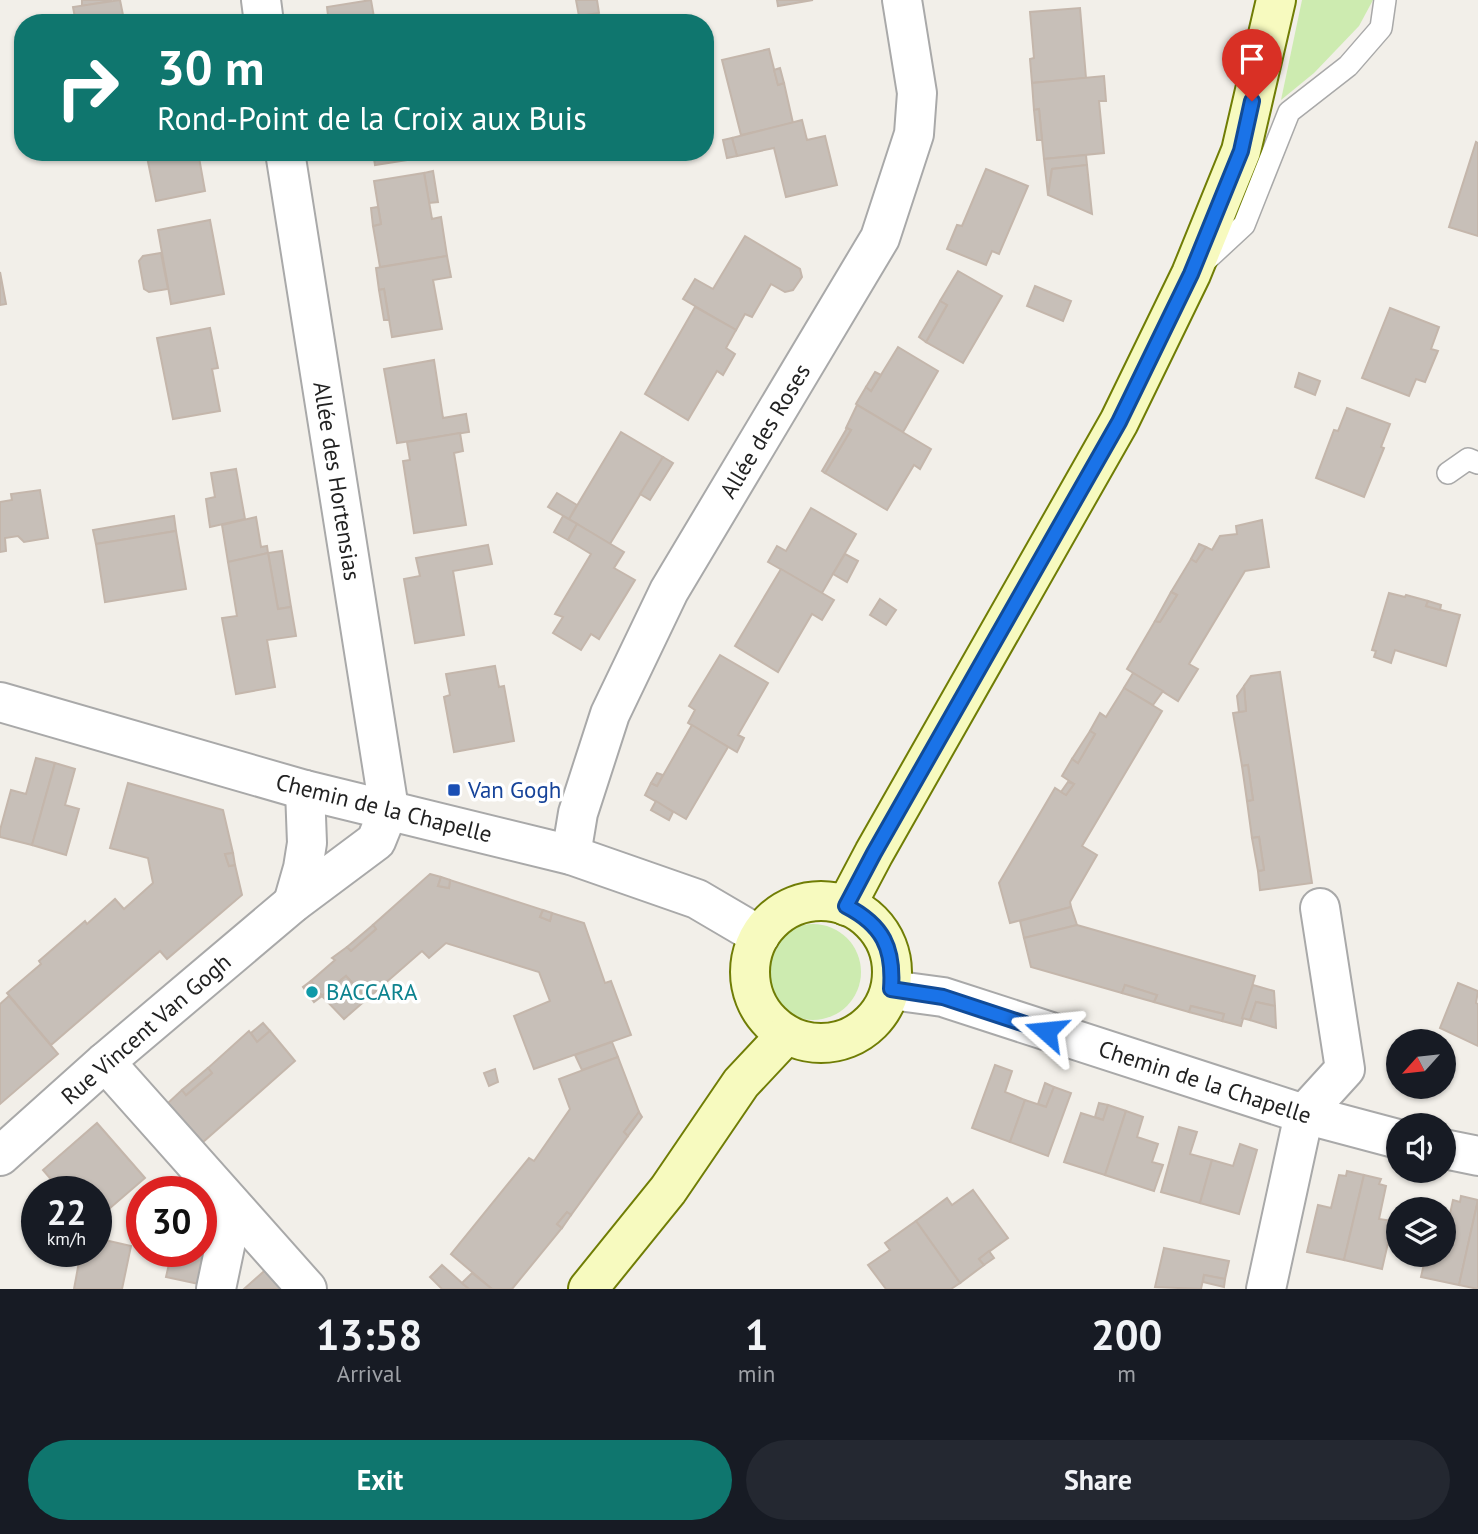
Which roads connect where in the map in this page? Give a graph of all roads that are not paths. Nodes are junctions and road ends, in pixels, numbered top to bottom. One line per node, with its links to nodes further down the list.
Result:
1 (902, 0): 11 (street, Allée des Roses)
2 (1276, 0): 5 (main road)
3 (1385, 0): 5 (lane)
4 (286, 161): 10 (street, Allée des Hortensias)
5 (1191, 274): 13 (main road)
6 (1478, 463): 7 (lane)
7 (1448, 473)
8 (0, 702): 9 (street, Chemin de la Chapelle)
9 (305, 790): 10 (street, Chemin de la Chapelle); 12 (street)
10 (389, 810): 11 (street, Chemin de la Chapelle); 12 (street, Rue Vincent Van Gogh)
11 (571, 855): 15 (street, Chemin de la Chapelle)
12 (293, 903): 18 (street, Rue Vincent Van Gogh)
13 (846, 906): 15 (main road); 16 (main road)
14 (1320, 908): 19 (street)
15 (760, 936): 17 (main road)
16 (891, 989): 17 (main road); 19 (street, Chemin de la Chapelle)
17 (786, 1035): 27 (main road)
18 (105, 1062): 22 (street, Rue Vincent Van Gogh); 24 (street)
19 (1304, 1114): 20 (street, Chemin de la Chapelle); 28 (street)
20 (1386, 1136)
21 (1456, 1151): 23 (street)
22 (0, 1156)
23 (1478, 1156)
24 (233, 1208): 25 (street); 26 (street)
25 (216, 1289)
26 (307, 1289)
27 (588, 1289)
28 (1266, 1289)

